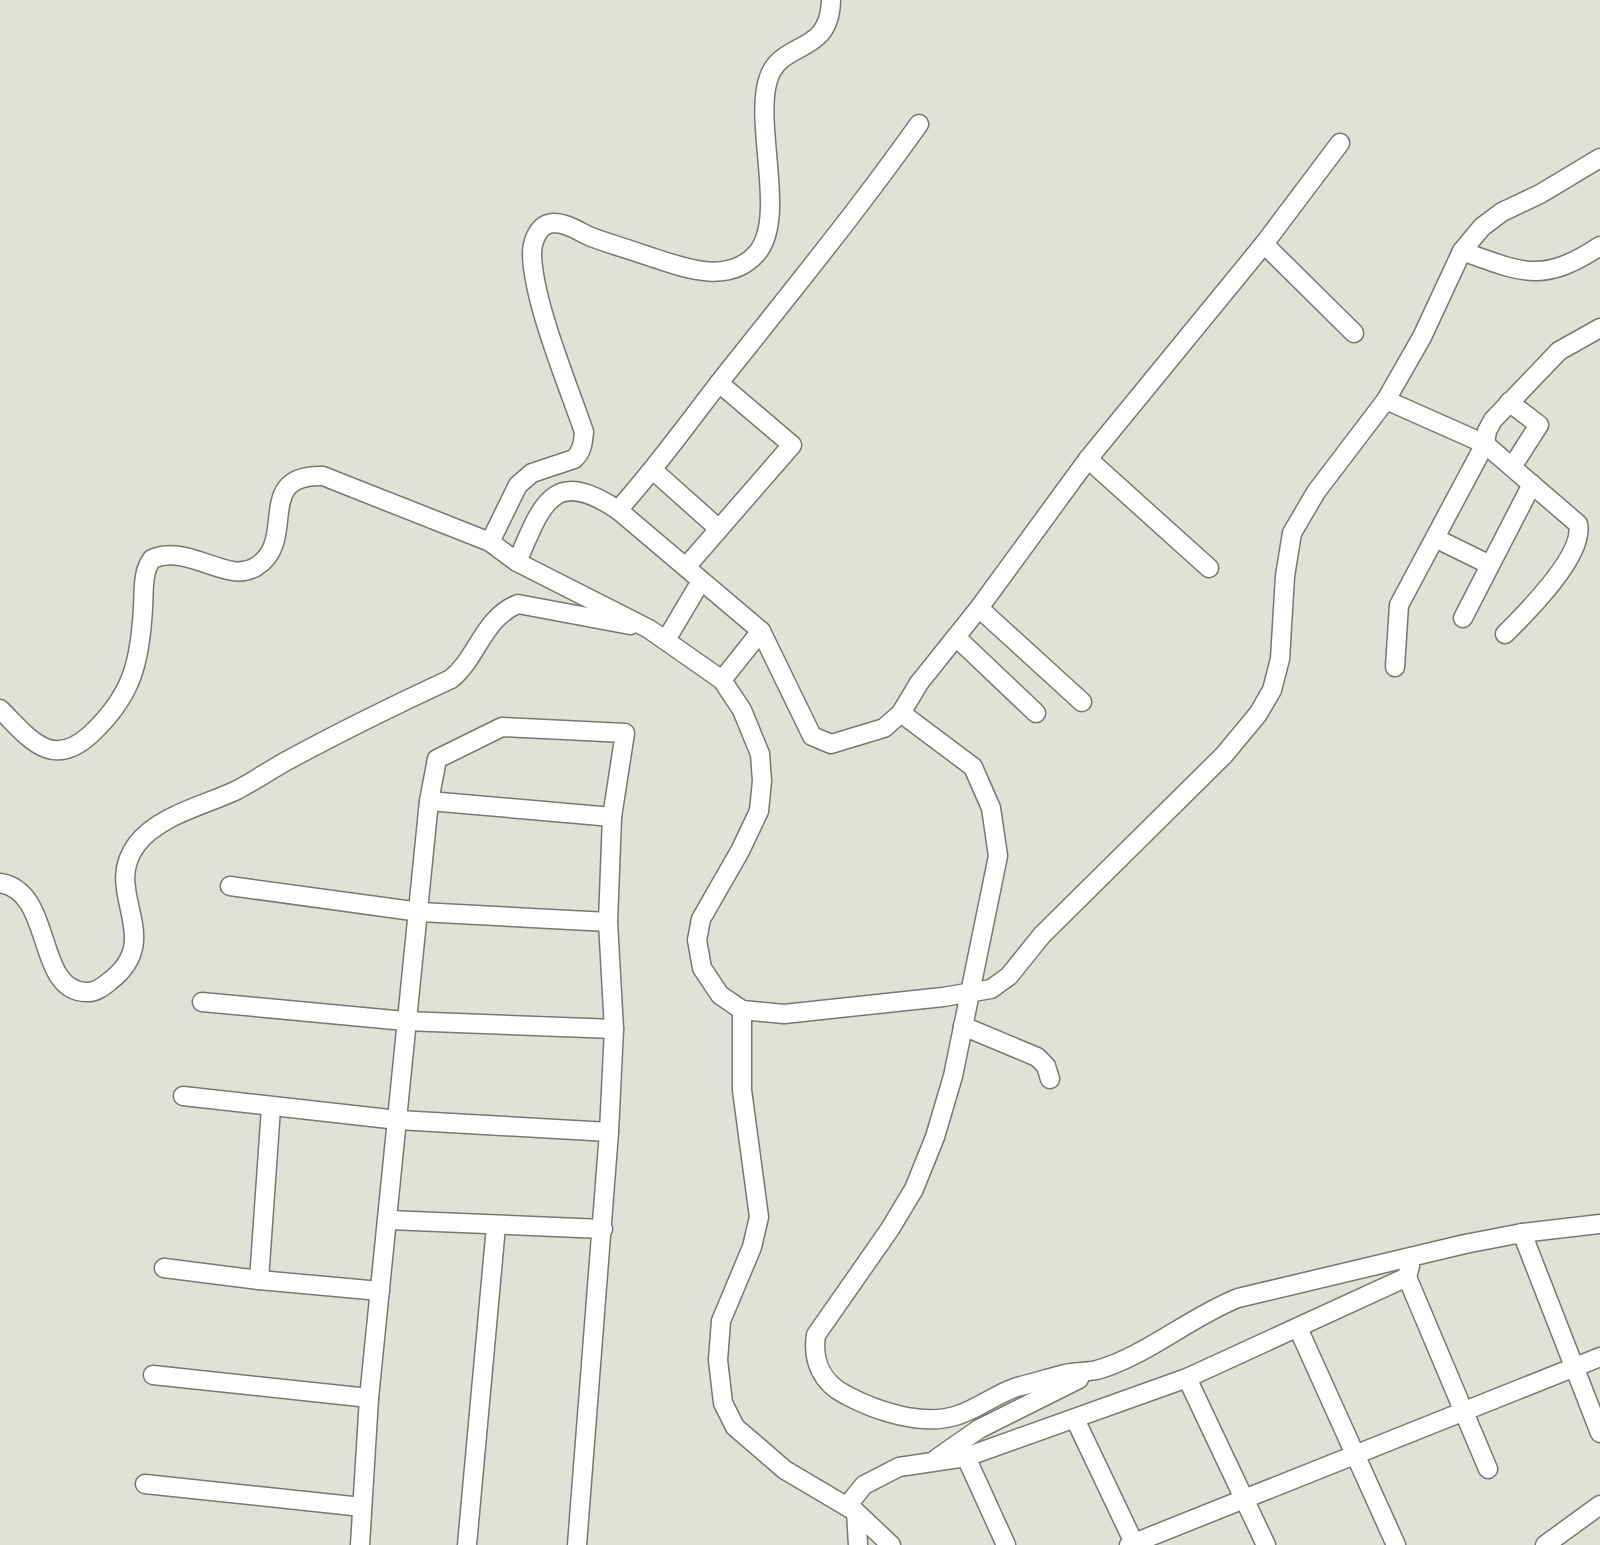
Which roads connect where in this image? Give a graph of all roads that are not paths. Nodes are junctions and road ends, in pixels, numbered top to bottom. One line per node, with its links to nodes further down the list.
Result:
1 (831, 0): 21 (street)
2 (919, 124): 10 (street)
3 (1340, 143): 5 (street)
4 (1600, 158): 7 (street)
5 (1264, 244): 9 (street); 14 (street)
6 (1600, 246): 7 (street)
7 (1462, 251): 11 (street)
8 (1600, 328): 12 (street)
9 (1354, 333)
10 (719, 383): 16 (street); 19 (street)
11 (1386, 400): 13 (street); 48 (street)
12 (1509, 402): 13 (street); 15 (street)
13 (1485, 444): 15 (street); 20 (street)
14 (1088, 459): 25 (street); 28 (street)
15 (1512, 467): 17 (street)
16 (654, 471): 18 (street); 19 (street)
17 (1532, 484): 23 (street); 33 (street)
18 (618, 510): 22 (street); 24 (street)
19 (718, 529): 24 (street)
20 (1435, 538): 23 (street); 36 (street)
21 (489, 542): 22 (street); 39 (street)
22 (517, 562): 27 (street)
23 (1491, 565): 30 (street)
24 (686, 567): 26 (street)
25 (1209, 568)
26 (701, 581): 32 (street); 35 (street)
27 (565, 584): 29 (street); 31 (street)
28 (979, 608): 34 (street); 38 (street)
29 (553, 609): 31 (street); 44 (street)
30 (1463, 618)
31 (649, 629): 35 (street)
32 (761, 631): 37 (street); 40 (street)
33 (1505, 634)
34 (956, 637): 40 (street); 41 (street)
35 (666, 640): 37 (street)
36 (1395, 667)
37 (722, 680): 50 (street)
38 (1082, 702)
39 (0, 709)
40 (901, 713): 48 (street)
41 (1036, 713)
42 (429, 801): 43 (street); 43 (street); 46 (street)
43 (612, 817): 47 (street)
44 (0, 883)
45 (230, 886): 46 (street)
46 (420, 912): 47 (street); 51 (street)
47 (608, 922): 53 (street)
48 (970, 994): 50 (street); 52 (street)
49 (202, 1002): 51 (street)
50 (742, 1010): 87 (street)
51 (405, 1021): 53 (street); 57 (street)
52 (963, 1026): 54 (street); 72 (street)
53 (614, 1029): 58 (street)
54 (1050, 1079)
55 (183, 1096): 56 (street)
56 (271, 1108): 57 (street); 67 (street)
57 (398, 1120): 58 (street); 59 (street)
58 (609, 1132): 62 (street)
59 (389, 1220): 61 (street); 68 (street)
60 (1600, 1224): 63 (street)
61 (496, 1226): 62 (street); 90 (street)
62 (603, 1228): 91 (street)
63 (1522, 1233): 64 (street); 71 (street)
64 (1412, 1256): 66 (street); 72 (street)
65 (164, 1268): 67 (street)
66 (1407, 1277): 69 (street); 76 (street)
67 (259, 1280): 68 (street)
68 (380, 1291): 75 (street)
69 (1298, 1328): 74 (street); 79 (street)
70 (1600, 1357): 71 (street)
71 (1575, 1367): 76 (street); 78 (street)
72 (1097, 1370): 81 (street)
73 (153, 1374): 75 (street)
74 (1187, 1378): 77 (street); 84 (street)
75 (369, 1398): 86 (street)
76 (1465, 1411): 79 (street); 82 (street)
77 (1075, 1419): 80 (street); 88 (street)
78 (1600, 1433)
79 (1356, 1454): 84 (street); 96 (street)
80 (966, 1457): 81 (street); 94 (street)
81 (934, 1460): 87 (street)
82 (1488, 1469)
83 (146, 1484): 86 (street)
84 (1245, 1498): 88 (street); 95 (street)
85 (1600, 1505): 97 (street)
86 (362, 1507): 89 (street)
87 (851, 1509): 92 (street); 93 (street)
88 (1133, 1544)
89 (360, 1545)
90 (467, 1545)
91 (577, 1545)
92 (858, 1545)
93 (891, 1545)
94 (1006, 1545)
95 (1266, 1545)
96 (1396, 1545)
97 (1545, 1545)

